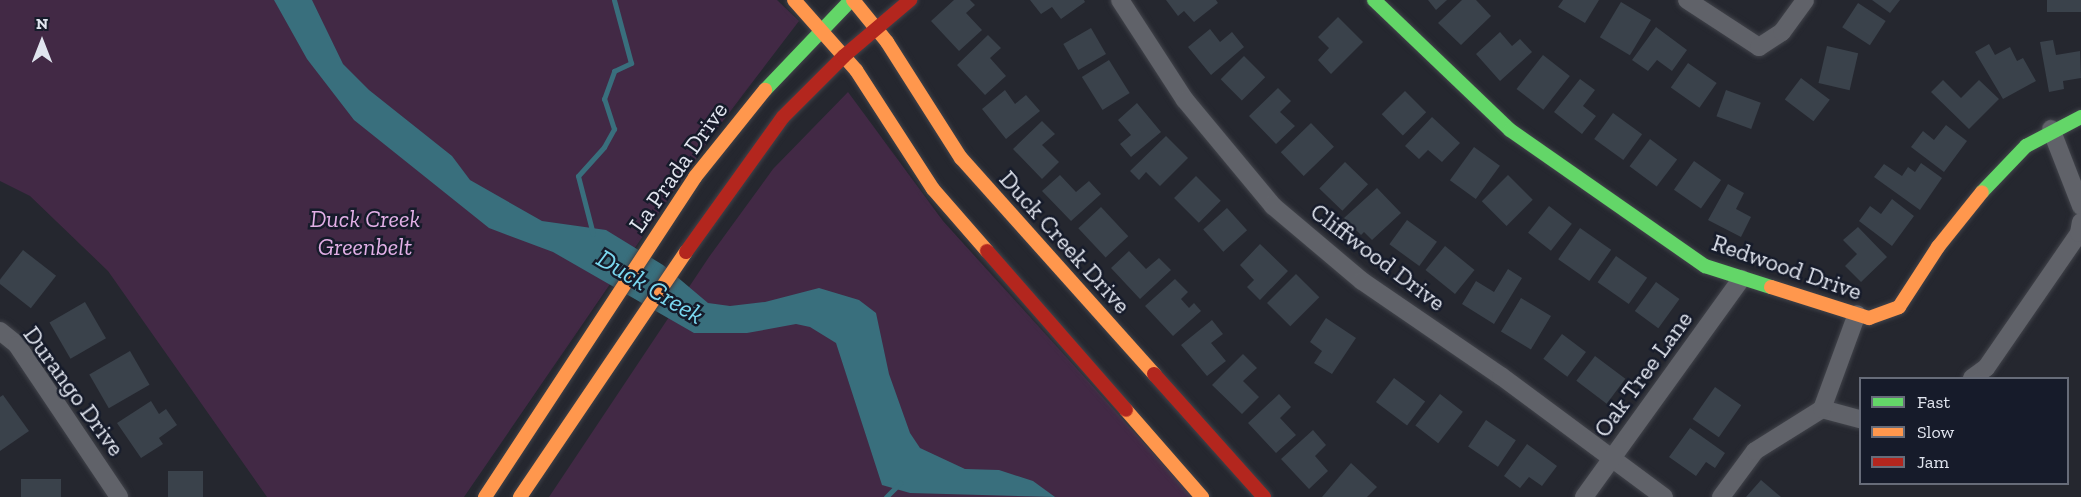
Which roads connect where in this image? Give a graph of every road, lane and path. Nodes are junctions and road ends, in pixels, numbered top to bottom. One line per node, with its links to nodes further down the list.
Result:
1 (794, 0): 9 (main road)
2 (852, 0): 8 (main road, Duck Creek Drive); 9 (main road, La Prada Drive)
3 (910, 0): 8 (main road)
4 (1120, 0): 21 (street, Cliffwood Drive)
5 (1374, 0): 15 (main road, Redwood Drive)
6 (1688, 0): 7 (street)
7 (1805, 0)
8 (876, 28): 10 (main road); 26 (main road, Duck Creek Drive)
9 (821, 29): 10 (main road); 23 (main road, La Prada Drive)
10 (844, 56): 24 (main road); 25 (main road)
11 (2081, 117): 12 (main road, Redwood Drive)
12 (2051, 129): 13 (street); 16 (main road, Redwood Drive)
13 (2081, 206)
14 (2081, 222): 18 (street)
15 (1741, 279): 16 (main road, Redwood Drive); 21 (street, Oak Tree Lane)
16 (1857, 314): 19 (street)
17 (0, 331): 22 (street, Durango Drive)
18 (1973, 377)
19 (1822, 409): 20 (street); 29 (street)
20 (1859, 419)
21 (1612, 457): 27 (street, Oak Tree Lane); 28 (street, Cliffwood Drive)
22 (119, 497)
23 (484, 497)
24 (520, 497)
25 (1202, 497)
26 (1264, 497)
27 (1584, 497)
28 (1664, 497)
29 (1721, 497)

